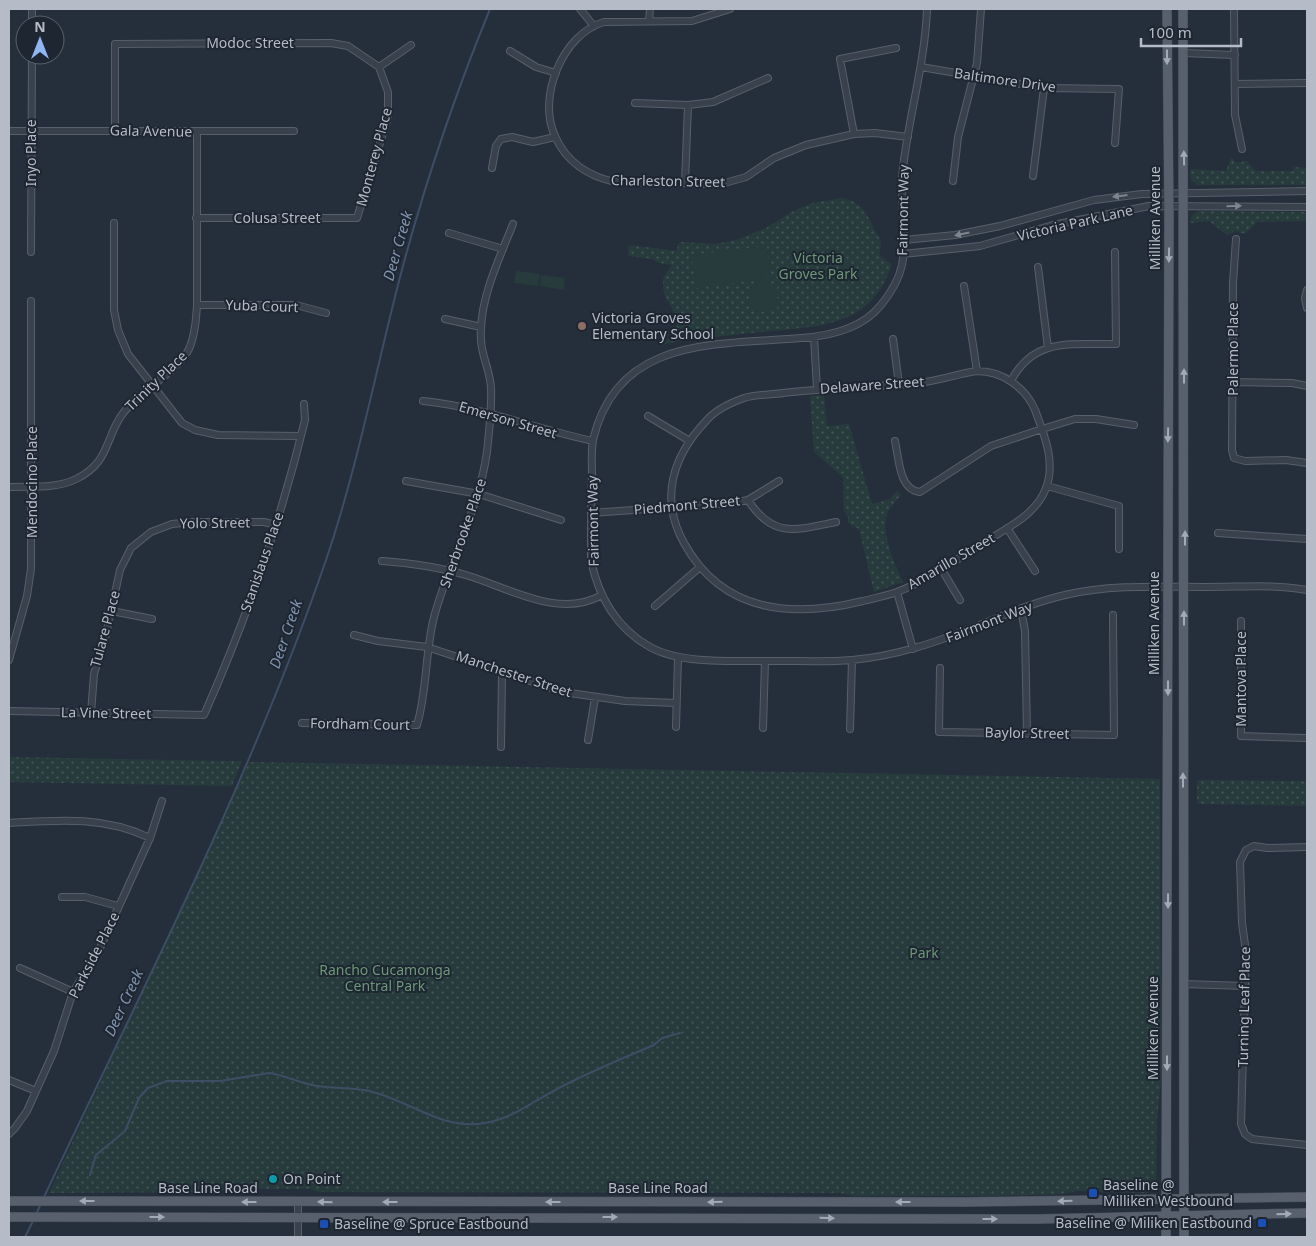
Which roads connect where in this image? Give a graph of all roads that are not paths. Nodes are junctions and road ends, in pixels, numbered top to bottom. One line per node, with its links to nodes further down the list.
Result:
1 (580, 9): 10 (street)
2 (650, 9): 9 (street)
3 (730, 9): 9 (street)
4 (927, 9): 18 (street, Fairmont Way)
5 (981, 9): 21 (street)
6 (1167, 9): 42 (main road, Milliken Avenue, one-way to 42)
7 (1183, 9): 14 (main road, Milliken Avenue)
8 (1234, 9): 15 (street)
9 (649, 21): 10 (street)
10 (593, 25): 19 (street)
11 (411, 45): 17 (street)
12 (896, 48): 32 (street)
13 (510, 51): 19 (street)
14 (1183, 54): 15 (street); 43 (main road, Milliken Avenue, one-way to 14)
15 (1235, 55): 23 (street)
16 (32, 65): 28 (street, Inyo Place)
17 (379, 67): 29 (street, Modoc Street); 48 (street, Monterey Place)
18 (921, 67): 21 (street, Baltimore Drive); 33 (street, Fairmont Way)
19 (556, 73): 34 (street)
20 (768, 78): 26 (street)
21 (972, 78): 24 (street, Baltimore Drive); 39 (street)
22 (1307, 83): 23 (street)
23 (1235, 84): 36 (street)
24 (1044, 88): 35 (street, Baltimore Drive); 38 (street)
25 (634, 103): 26 (street)
26 (688, 105): 40 (street)
27 (9, 130): 28 (street, Gala Avenue)
28 (31, 130): 29 (street, Gala Avenue); 55 (street, Inyo Place)
29 (115, 131): 31 (street, Gala Avenue)
30 (294, 131): 31 (street, Gala Avenue)
31 (197, 132): 47 (street, Trinity Place)
32 (854, 134): 33 (street, Charleston Street); 40 (street, Charleston Street)
33 (908, 137): 53 (street, Fairmont Way)
34 (555, 138): 37 (street); 40 (street, Charleston Street)
35 (1115, 143)
36 (1242, 149)
37 (492, 168)
38 (1032, 176)
39 (954, 181)
40 (685, 184)
41 (1307, 191): 43 (street, Victoria Park Lane)
42 (1169, 193): 43 (street, Victoria Park Lane); 44 (main road, Milliken Avenue); 53 (street, Victoria Park Lane, one-way to 53)
43 (1185, 193): 45 (main road, Milliken Avenue)
44 (1169, 206): 45 (street, Victoria Park Lane); 57 (street, Victoria Park Lane); 110 (main road, Milliken Avenue, one-way to 110)
45 (1185, 207): 46 (street, Victoria Park Lane, one-way to 46); 111 (main road, Milliken Avenue, one-way to 45)
46 (1307, 207)
47 (196, 218): 48 (street, Colusa Street); 62 (street, Trinity Place)
48 (357, 218)
49 (114, 223): 74 (street)
50 (513, 224): 54 (street, Sherbrooke Place)
51 (449, 233): 54 (street)
52 (1236, 239): 72 (street, Palermo Place)
53 (904, 240): 57 (street, Fairmont Way)
54 (503, 249): 66 (street, Sherbrooke Place)
55 (31, 252)
56 (1115, 252): 69 (street)
57 (903, 254): 67 (street, Fairmont Way)
58 (1038, 267): 69 (street)
59 (964, 286): 70 (street)
60 (1307, 290): 63 (street)
61 (31, 301): 91 (street, Mendocino Place)
62 (197, 305): 64 (street, Yuba Court); 74 (street, Trinity Place)
63 (1307, 307)
64 (326, 313)
65 (445, 319): 66 (street)
66 (481, 327): 79 (street, Sherbrooke Place)
67 (814, 337): 76 (street); 85 (street, Fairmont Way)
68 (893, 339): 73 (street)
69 (1048, 348): 71 (street)
70 (977, 371): 71 (street, Delaware Street); 73 (street, Delaware Street)
71 (1011, 381): 82 (street, Delaware Street)
72 (1233, 382): 75 (street); 87 (street, Palermo Place)
73 (899, 384): 76 (street, Delaware Street)
74 (151, 386): 83 (street); 91 (street, Trinity Place)
75 (1307, 386)
76 (817, 390): 84 (street, Delaware Street)
77 (423, 401): 79 (street, Emerson Street)
78 (304, 404): 83 (street, Stanislaus Place)
79 (490, 412): 85 (street, Emerson Street); 93 (street, Sherbrooke Place)
80 (648, 416): 84 (street)
81 (1134, 425): 82 (street)
82 (1042, 428): 86 (street); 92 (street, Amarillo Street)
83 (301, 436): 99 (street, Stanislaus Place)
84 (688, 440): 95 (street, Delaware Street)
85 (593, 441): 96 (street, Fairmont Way)
86 (894, 441)
87 (1307, 463)
88 (406, 481): 93 (street)
89 (779, 481): 94 (street, Piedmont Street)
90 (9, 486): 91 (street, Trinity Place)
91 (32, 486): 126 (street, Mendocino Place)
92 (1047, 486): 100 (street, Amarillo Street); 104 (street)
93 (479, 494): 97 (street); 107 (street, Sherbrooke Place)
94 (748, 500): 95 (street, Piedmont Street); 98 (street)
95 (672, 508): 96 (street, Piedmont Street); 106 (street, Amarillo Street)
96 (591, 513): 114 (street, Fairmont Way)
97 (561, 520)
98 (836, 522)
99 (276, 525): 103 (street, Yolo Street); 135 (street, Stanislaus Place)
100 (1007, 528): 108 (street, Amarillo Street); 109 (street)
101 (1218, 533): 102 (street)
102 (1307, 539)
103 (131, 548): 118 (street, Tulare Place)
104 (1118, 549)
105 (382, 560): 107 (street)
106 (700, 567): 113 (street, Amarillo Street); 116 (street)
107 (449, 570): 114 (street); 123 (street, Sherbrooke Place)
108 (942, 570): 113 (street, Amarillo Street); 115 (street)
109 (1035, 571)
110 (1168, 587): 111 (street, Fairmont Way); 117 (street, Fairmont Way); 161 (main road, Milliken Avenue, one-way to 161)
111 (1184, 587): 112 (street, Fairmont Way); 152 (main road, Milliken Avenue, one-way to 111)
112 (1307, 590)
113 (897, 592): 124 (street)
114 (602, 595): 125 (street, Fairmont Way)
115 (960, 600)
116 (655, 606)
117 (1021, 609): 124 (street, Fairmont Way); 141 (street)
118 (112, 611): 120 (street); 134 (street, Tulare Place)
119 (1113, 615): 141 (street, Baylor Street)
120 (152, 619)
121 (1241, 621): 142 (street, Mantova Place)
122 (354, 635): 123 (street, Manchester Street)
123 (427, 647): 130 (street, Manchester Street); 137 (street, Sherbrooke Place)
124 (913, 649): 127 (street, Fairmont Way)
125 (678, 657): 128 (street, Fairmont Way); 132 (street)
126 (9, 660)
127 (852, 660): 128 (street, Fairmont Way); 140 (street)
128 (765, 661): 139 (street)
129 (940, 668): 141 (street, Baylor Street)
130 (502, 673): 131 (street, Manchester Street); 144 (street)
131 (595, 698): 132 (street, Manchester Street); 143 (street)
132 (676, 703): 138 (street)
133 (9, 710): 134 (street, La Vine Street)
134 (91, 713): 135 (street, La Vine Street)
135 (204, 714)
136 (302, 723): 137 (street, Fordham Court)
137 (417, 725)
138 (676, 727)
139 (763, 728)
140 (850, 729)
141 (1027, 733)
142 (1307, 738)
143 (588, 740)
144 (501, 747)
145 (162, 801): 147 (street, Parkside Place)
146 (9, 823): 147 (street)
147 (150, 838): 150 (street, Parkside Place)
148 (1307, 847): 153 (street, Turning Leaf Place)
149 (62, 897): 150 (street)
150 (118, 906): 154 (street, Parkside Place)
151 (20, 968): 154 (street)
152 (1183, 984): 153 (street); 159 (main road, Milliken Avenue)
153 (1246, 986): 158 (street, Turning Leaf Place)
154 (73, 992): 156 (street, Parkside Place)
155 (9, 1080): 156 (street)
156 (36, 1091): 157 (street, Parkside Place)
157 (9, 1134)
158 (1307, 1145)
159 (1184, 1197): 160 (main road, Base Line Road); 161 (main road, Base Line Road); 165 (main road, Milliken Avenue)
160 (1307, 1197)
161 (1166, 1198): 163 (main road, Base Line Road, one-way to 163); 168 (main road, Milliken Avenue)
162 (9, 1201): 163 (main road, Base Line Road, one-way to 162)
163 (298, 1202): 167 (street)
164 (1307, 1213): 165 (main road, Base Line Road, one-way to 164)
165 (1184, 1215): 168 (main road, Base Line Road); 171 (main road, Milliken Avenue)
166 (9, 1217): 167 (main road, Base Line Road, one-way to 167)
167 (298, 1217): 168 (main road, Base Line Road, one-way to 168); 169 (street)
168 (1166, 1217): 170 (main road, Milliken Avenue)
169 (298, 1237)
170 (1166, 1237)
171 (1184, 1237)

